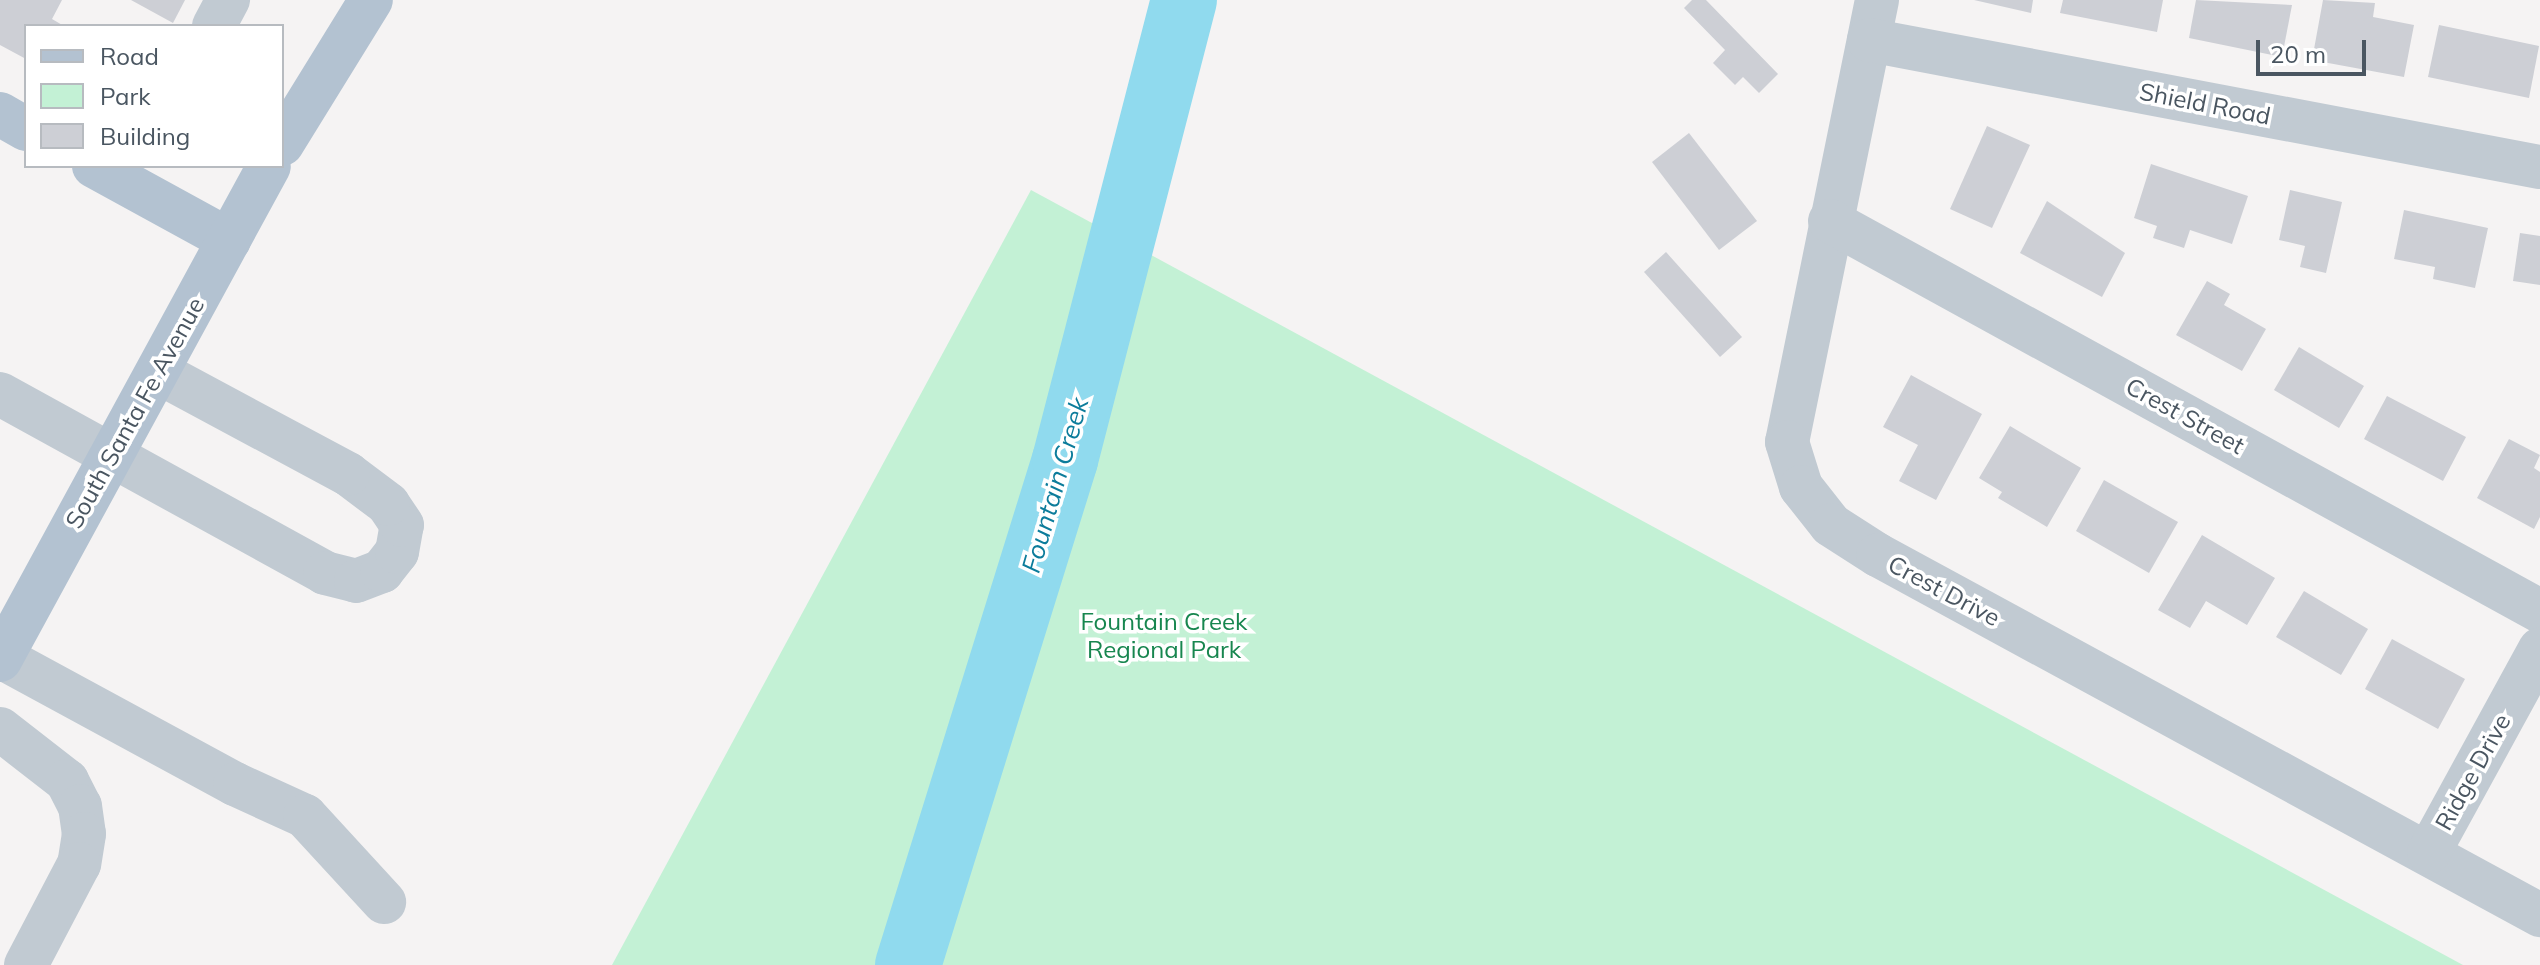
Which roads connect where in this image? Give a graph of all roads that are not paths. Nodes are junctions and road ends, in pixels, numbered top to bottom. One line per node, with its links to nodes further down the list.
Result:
1 (228, 0): 4 (street)
2 (371, 0): 7 (main road)
3 (1873, 20): 8 (street, Shield Road); 11 (street, Crest Drive)
4 (215, 24)
5 (0, 114): 6 (main road)
6 (24, 128)
7 (284, 141)
8 (2540, 167)
9 (98, 168): 12 (main road)
10 (268, 168): 12 (main road, South Santa Fe Avenue)
11 (1830, 221): 16 (street, Crest Street); 20 (street, Crest Drive)
12 (229, 240): 13 (main road, South Santa Fe Avenue)
13 (158, 372): 15 (main road, South Santa Fe Avenue); 15 (street)
14 (0, 394): 15 (street)
15 (113, 454): 18 (main road, South Santa Fe Avenue)
16 (2540, 611)
17 (2540, 649): 20 (street, Ridge Drive)
18 (1, 659): 21 (street)
19 (0, 729): 23 (street)
20 (2429, 852): 22 (street, Crest Drive)
21 (384, 902)
22 (2540, 915)
23 (26, 965)

